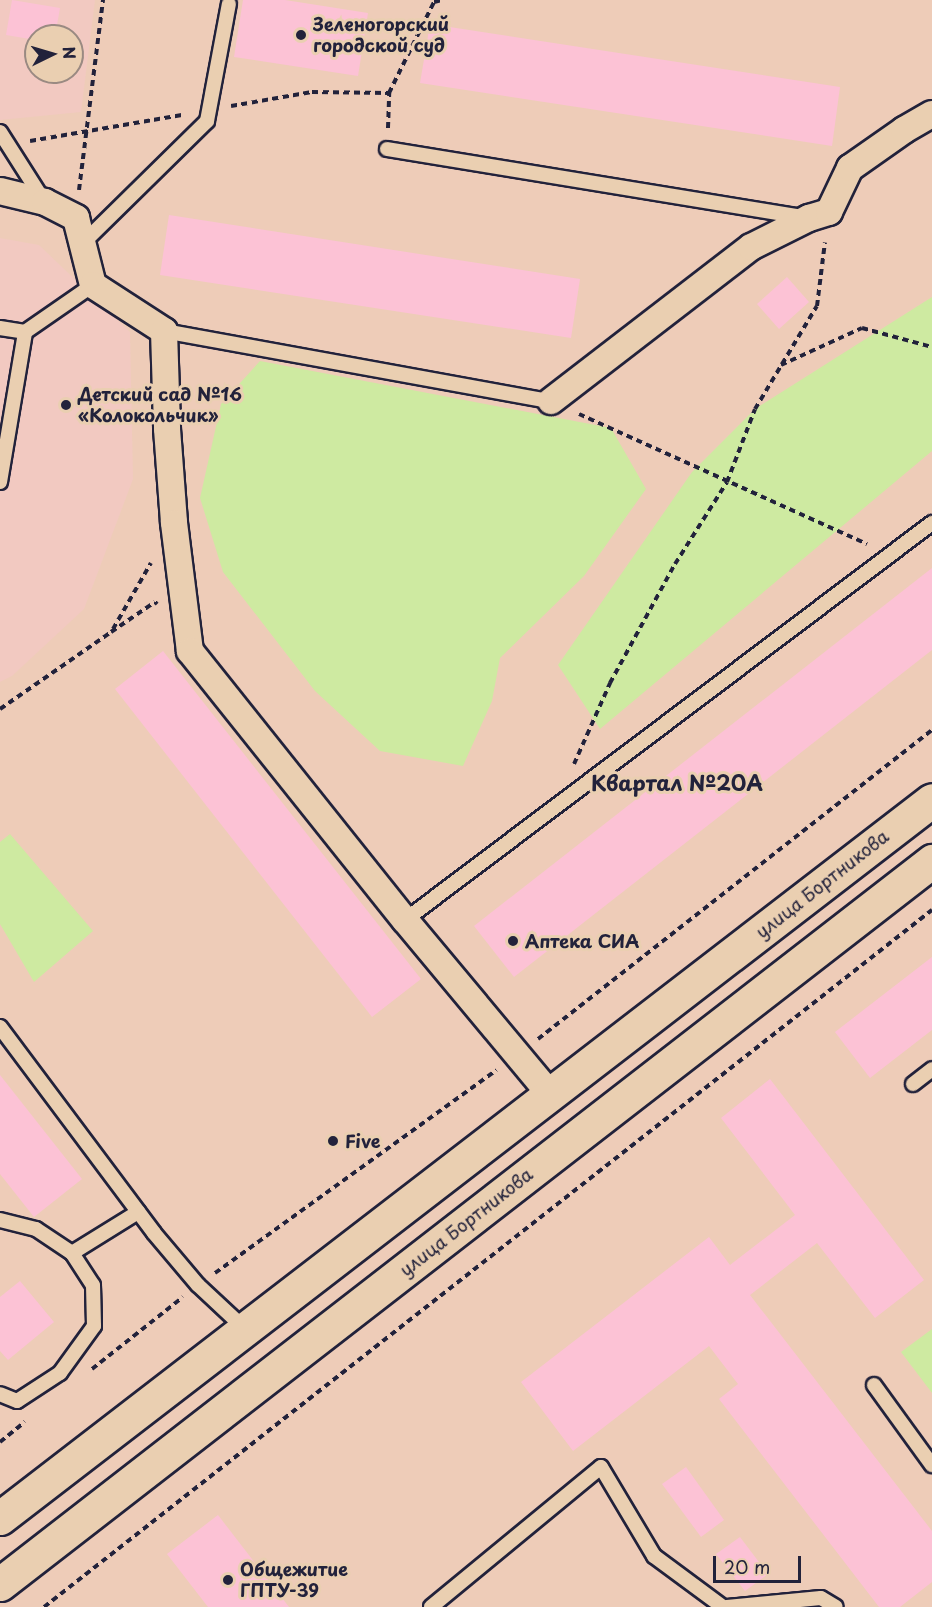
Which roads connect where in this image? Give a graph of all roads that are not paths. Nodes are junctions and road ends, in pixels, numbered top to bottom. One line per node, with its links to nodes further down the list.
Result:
1 (229, 4): 8 (lane)
2 (932, 114): 7 (street)
3 (0, 132): 6 (lane)
4 (387, 149): 7 (lane)
5 (0, 191): 6 (street)
6 (45, 202): 8 (street)
7 (819, 215): 13 (street)
8 (83, 243): 9 (street)
9 (93, 285): 11 (street); 12 (lane)
10 (0, 328): 12 (lane)
11 (164, 331): 13 (lane); 18 (street)
12 (25, 332): 14 (lane)
13 (551, 401)
14 (0, 482)
15 (932, 523): 18 (lane)
16 (932, 800): 22 (main road, улица Бортникова)
17 (932, 861): 23 (main road, улица Бортникова)
18 (405, 920): 22 (street)
19 (0, 1027): 24 (lane)
20 (932, 1069): 21 (lane)
21 (913, 1084)
22 (550, 1094): 23 (main road); 27 (main road, улица Бортникова)
23 (581, 1132): 32 (main road, улица Бортникова)
24 (138, 1212): 26 (lane); 27 (lane)
25 (0, 1220): 26 (lane)
26 (72, 1253): 29 (lane)
27 (245, 1329): 31 (main road, улица Бортникова)
28 (874, 1384): 30 (lane)
29 (0, 1394)
30 (932, 1465)
31 (0, 1518)
32 (0, 1584)
33 (431, 1607): 34 (lane)
34 (725, 1607): 35 (lane)
35 (836, 1607)

